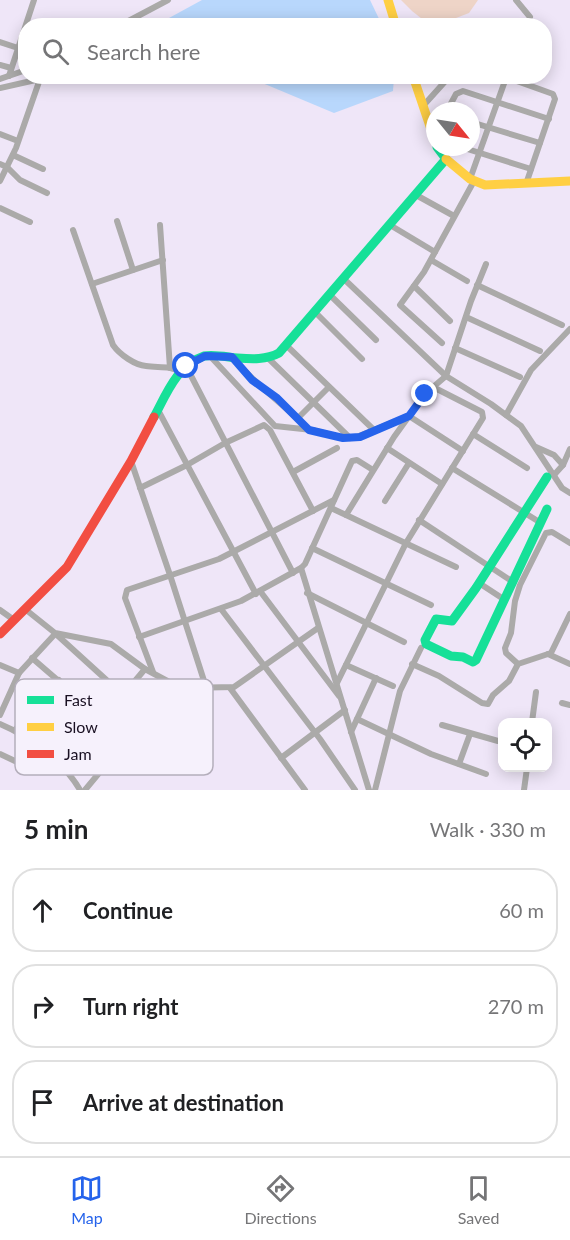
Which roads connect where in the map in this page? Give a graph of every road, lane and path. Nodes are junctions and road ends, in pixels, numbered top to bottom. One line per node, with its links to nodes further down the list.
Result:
1 (34, 0): 6 (street)
2 (168, 0): 7 (street)
3 (388, 0): 8 (street)
4 (516, 0): 5 (street)
5 (530, 17)
6 (28, 18)
7 (134, 18)
8 (394, 18)
9 (0, 42): 10 (street)
10 (18, 49): 12 (street)
11 (0, 65): 12 (street)
12 (11, 68): 14 (street)
13 (18, 73): 14 (street)
14 (9, 76): 15 (street)
15 (0, 79)
16 (18, 84): 22 (street)
17 (38, 84): 31 (street)
18 (416, 84): 25 (street)
19 (443, 84): 25 (street)
20 (503, 84): 24 (street)
21 (525, 84): 27 (street)
22 (0, 88)
23 (453, 102): 24 (street)
24 (498, 102): 27 (street); 29 (street)
25 (423, 106): 26 (street)
26 (426, 116)
27 (549, 119): 32 (street)
28 (480, 124): 29 (street)
29 (489, 127): 32 (street); 33 (street)
30 (0, 134): 31 (street)
31 (18, 141): 34 (street)
32 (540, 143): 41 (street)
33 (480, 153): 41 (street)
34 (13, 155): 39 (street); 40 (street)
35 (444, 156): 37 (street)
36 (479, 156): 42 (street)
37 (446, 159): 42 (street); 47 (street)
38 (0, 164): 39 (street)
39 (7, 167): 43 (street); 46 (street)
40 (43, 169)
41 (531, 169): 45 (street)
42 (472, 180): 45 (street); 49 (street)
43 (0, 181)
44 (570, 181): 45 (street)
45 (526, 184)
46 (47, 193)
47 (416, 195): 49 (street); 53 (street)
48 (0, 208): 51 (street)
49 (454, 216): 55 (street)
50 (117, 221): 59 (street)
51 (30, 222)
52 (160, 225): 56 (street)
53 (390, 225): 55 (street); 60 (street)
54 (74, 230): 62 (street)
55 (435, 252): 57 (street)
56 (163, 260): 59 (street); 80 (street)
57 (431, 260): 61 (street); 64 (street)
58 (486, 264): 63 (street)
59 (133, 270): 62 (street)
60 (344, 279): 65 (street); 82 (street)
61 (467, 281)
62 (92, 284): 80 (street)
63 (477, 285): 67 (street); 69 (street)
64 (414, 286): 68 (street); 72 (street)
65 (330, 295): 66 (street); 71 (street)
66 (315, 312): 73 (street); 79 (street)
67 (466, 317): 74 (street); 75 (street)
68 (450, 321)
69 (562, 326)
70 (570, 329): 88 (street)
71 (376, 340)
72 (442, 344)
73 (286, 345): 78 (street); 84 (street)
74 (455, 348): 82 (street); 83 (street)
75 (540, 351)
76 (210, 356): 77 (street); 81 (street); 91 (street)
77 (232, 357): 78 (street); 90 (street)
78 (268, 358): 86 (street)
79 (362, 359)
80 (170, 368): 81 (street)
81 (183, 369): 87 (street); 95 (street)
82 (446, 376): 85 (street); 88 (street)
83 (520, 377)
84 (329, 387): 86 (street); 92 (street)
85 (433, 387): 89 (street); 93 (street)
86 (314, 402): 90 (street); 94 (street)
87 (158, 409): 101 (street); 103 (street)
88 (506, 415): 96 (street)
89 (409, 416): 92 (street); 98 (street); 100 (street)
90 (298, 418): 91 (street)
91 (309, 430): 94 (street)
92 (375, 430): 94 (street)
93 (473, 434): 100 (street); 106 (street)
94 (351, 438)
95 (225, 443): 103 (street); 108 (street); 122 (street)
96 (535, 447): 104 (street); 109 (street)
97 (337, 448): 108 (street)
98 (387, 448): 102 (street); 107 (street)
99 (570, 449): 104 (street)
100 (463, 451): 105 (street)
101 (131, 461): 111 (street); 139 (street)
102 (409, 463): 110 (street); 114 (street)
103 (187, 465): 111 (street); 126 (street)
104 (563, 465): 109 (street)
105 (452, 468): 110 (street); 118 (street)
106 (527, 468)
107 (373, 470): 113 (street); 119 (street)
108 (292, 472): 117 (street)
109 (550, 476): 112 (street); 118 (street)
110 (442, 484): 120 (street)
111 (140, 488): 131 (street)
112 (570, 493)
113 (335, 500): 115 (street); 117 (street)
114 (385, 501)
115 (331, 508): 119 (street); 125 (street)
116 (548, 509): 121 (street)
117 (313, 511): 122 (street)
118 (524, 513): 121 (street); 127 (street)
119 (346, 515): 123 (street)
120 (419, 520): 123 (street); 127 (street)
121 (541, 523): 133 (street)
122 (272, 532): 126 (street); 130 (street)
123 (406, 543): 128 (street); 132 (street)
124 (570, 543): 156 (street)
125 (312, 548): 129 (street); 132 (street)
126 (234, 552): 131 (street); 135 (street)
127 (490, 566): 133 (street); 134 (street)
128 (456, 567)
129 (301, 568): 130 (street); 136 (street)
130 (293, 573): 135 (street)
131 (170, 575): 144 (street); 149 (street)
132 (386, 582): 138 (street); 145 (street)
133 (513, 582): 137 (street)
134 (479, 583): 137 (street); 137 (street)
135 (258, 592): 140 (street); 150 (street)
136 (307, 593): 145 (street); 146 (street)
137 (505, 600)
138 (431, 605)
139 (25, 609): 143 (street); 147 (street)
140 (221, 609): 144 (street); 160 (street)
141 (0, 610): 143 (street)
142 (570, 614): 153 (street)
143 (14, 620): 148 (street)
144 (185, 620): 149 (street); 170 (street)
145 (366, 623): 151 (street); 159 (street)
146 (318, 628): 150 (street); 172 (street)
147 (55, 633): 154 (street); 161 (street); 167 (street)
148 (0, 634)
149 (140, 637): 163 (street)
150 (298, 642): 160 (street); 179 (street)
151 (405, 642)
152 (421, 648): 155 (street)
153 (548, 654): 156 (street); 157 (street)
154 (32, 658): 162 (street); 166 (street)
155 (412, 664): 156 (street); 191 (street)
156 (518, 664)
157 (570, 664)
158 (0, 665): 162 (street)
159 (346, 665): 164 (street); 172 (street)
160 (265, 667): 175 (street); 189 (street)
161 (145, 669): 163 (street); 168 (street)
162 (19, 673): 165 (street)
163 (153, 673): 169 (street)
164 (376, 678): 173 (street); 185 (street)
165 (16, 679)
166 (57, 679)
167 (105, 679)
168 (137, 679)
169 (164, 679)
170 (203, 679)
171 (15, 681): 178 (street)
172 (337, 683): 179 (street)
173 (393, 686)
174 (213, 687): 175 (street)
175 (230, 688): 195 (street)
176 (536, 692): 184 (street)
177 (0, 693): 178 (street)
178 (7, 696): 183 (street)
179 (342, 699): 182 (street)
180 (562, 703): 181 (street)
181 (570, 705)
182 (345, 710): 189 (street); 190 (street)
183 (0, 715)
184 (533, 718)
185 (357, 719): 190 (street); 191 (street)
186 (0, 724): 188 (street)
187 (442, 725): 192 (street)
188 (15, 730)
189 (315, 732): 195 (street); 204 (street)
190 (351, 732): 205 (street)
191 (390, 734): 197 (street); 206 (street)
192 (470, 734): 193 (street); 197 (street)
193 (498, 741)
194 (0, 754): 196 (street)
195 (281, 758): 203 (street)
196 (15, 761)
197 (459, 764): 199 (street)
198 (526, 772): 207 (street)
199 (486, 774)
200 (70, 775): 202 (street)
201 (96, 775): 202 (street)
202 (82, 790)
203 (305, 790)
204 (355, 790)
205 (369, 790)
206 (375, 790)
207 (524, 790)

